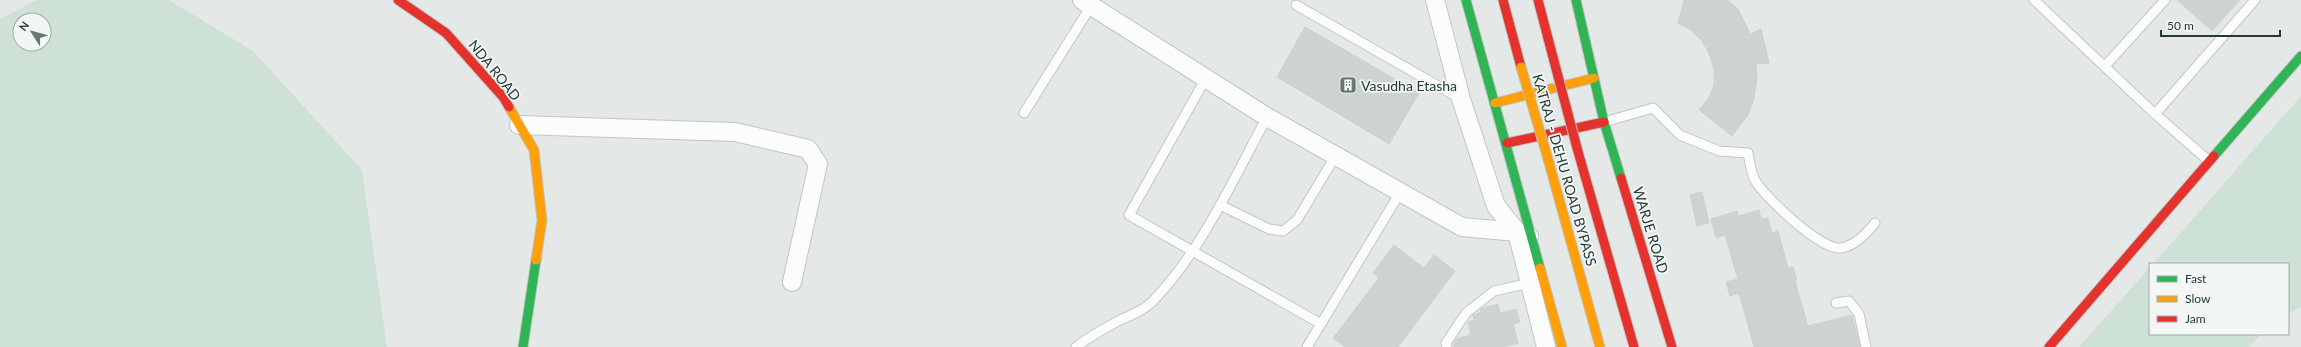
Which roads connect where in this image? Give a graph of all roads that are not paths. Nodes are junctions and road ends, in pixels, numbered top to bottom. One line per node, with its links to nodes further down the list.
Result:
1 (398, 0): 22 (main road, NDA ROAD)
2 (1435, 0): 16 (street)
3 (1466, 0): 17 (main road)
4 (1503, 0): 41 (main road, KATRAJ - DEHU ROAD BYPASS, bridge)
5 (1538, 0): 42 (main road, KATRAJ - DEHU ROAD BYPASS, bridge)
6 (1576, 0): 15 (main road, WARJE ROAD)
7 (2034, 0): 13 (lane)
8 (2165, 0): 13 (lane)
9 (2255, 0): 19 (lane)
10 (1086, 3): 14 (street); 18 (lane)
11 (1296, 5): 16 (lane)
12 (2301, 56): 25 (main road)
13 (2105, 66): 19 (lane)
14 (1206, 78): 20 (street); 30 (lane)
15 (1594, 78): 17 (main road); 21 (main road, WARJE ROAD)
16 (1460, 100): 29 (street)
17 (1495, 103): 23 (main road)
18 (1024, 112)
19 (2155, 114): 25 (lane)
20 (1268, 117): 24 (street); 27 (lane)
21 (1604, 122): 23 (main road); 28 (lane); 43 (main road, WARJE ROAD)
22 (519, 125): 31 (street); 35 (main road, NDA ROAD)
23 (1507, 143): 29 (main road)
24 (1336, 155): 26 (street); 27 (lane)
25 (2209, 161): 45 (main road)
26 (1401, 191): 29 (street); 34 (lane)
27 (1220, 205): 30 (lane)
28 (1875, 223)
29 (1525, 235): 32 (street); 40 (main road)
30 (1191, 252): 34 (lane); 36 (lane)
31 (792, 282)
32 (1530, 283): 38 (lane); 39 (street)
33 (1836, 304): 44 (lane)
34 (1321, 324): 37 (lane)
35 (523, 347)
36 (1076, 347)
37 (1307, 347)
38 (1447, 347)
39 (1546, 347)
40 (1562, 347)
41 (1600, 347)
42 (1634, 347)
43 (1672, 347)
44 (1866, 347)
45 (2049, 347)

